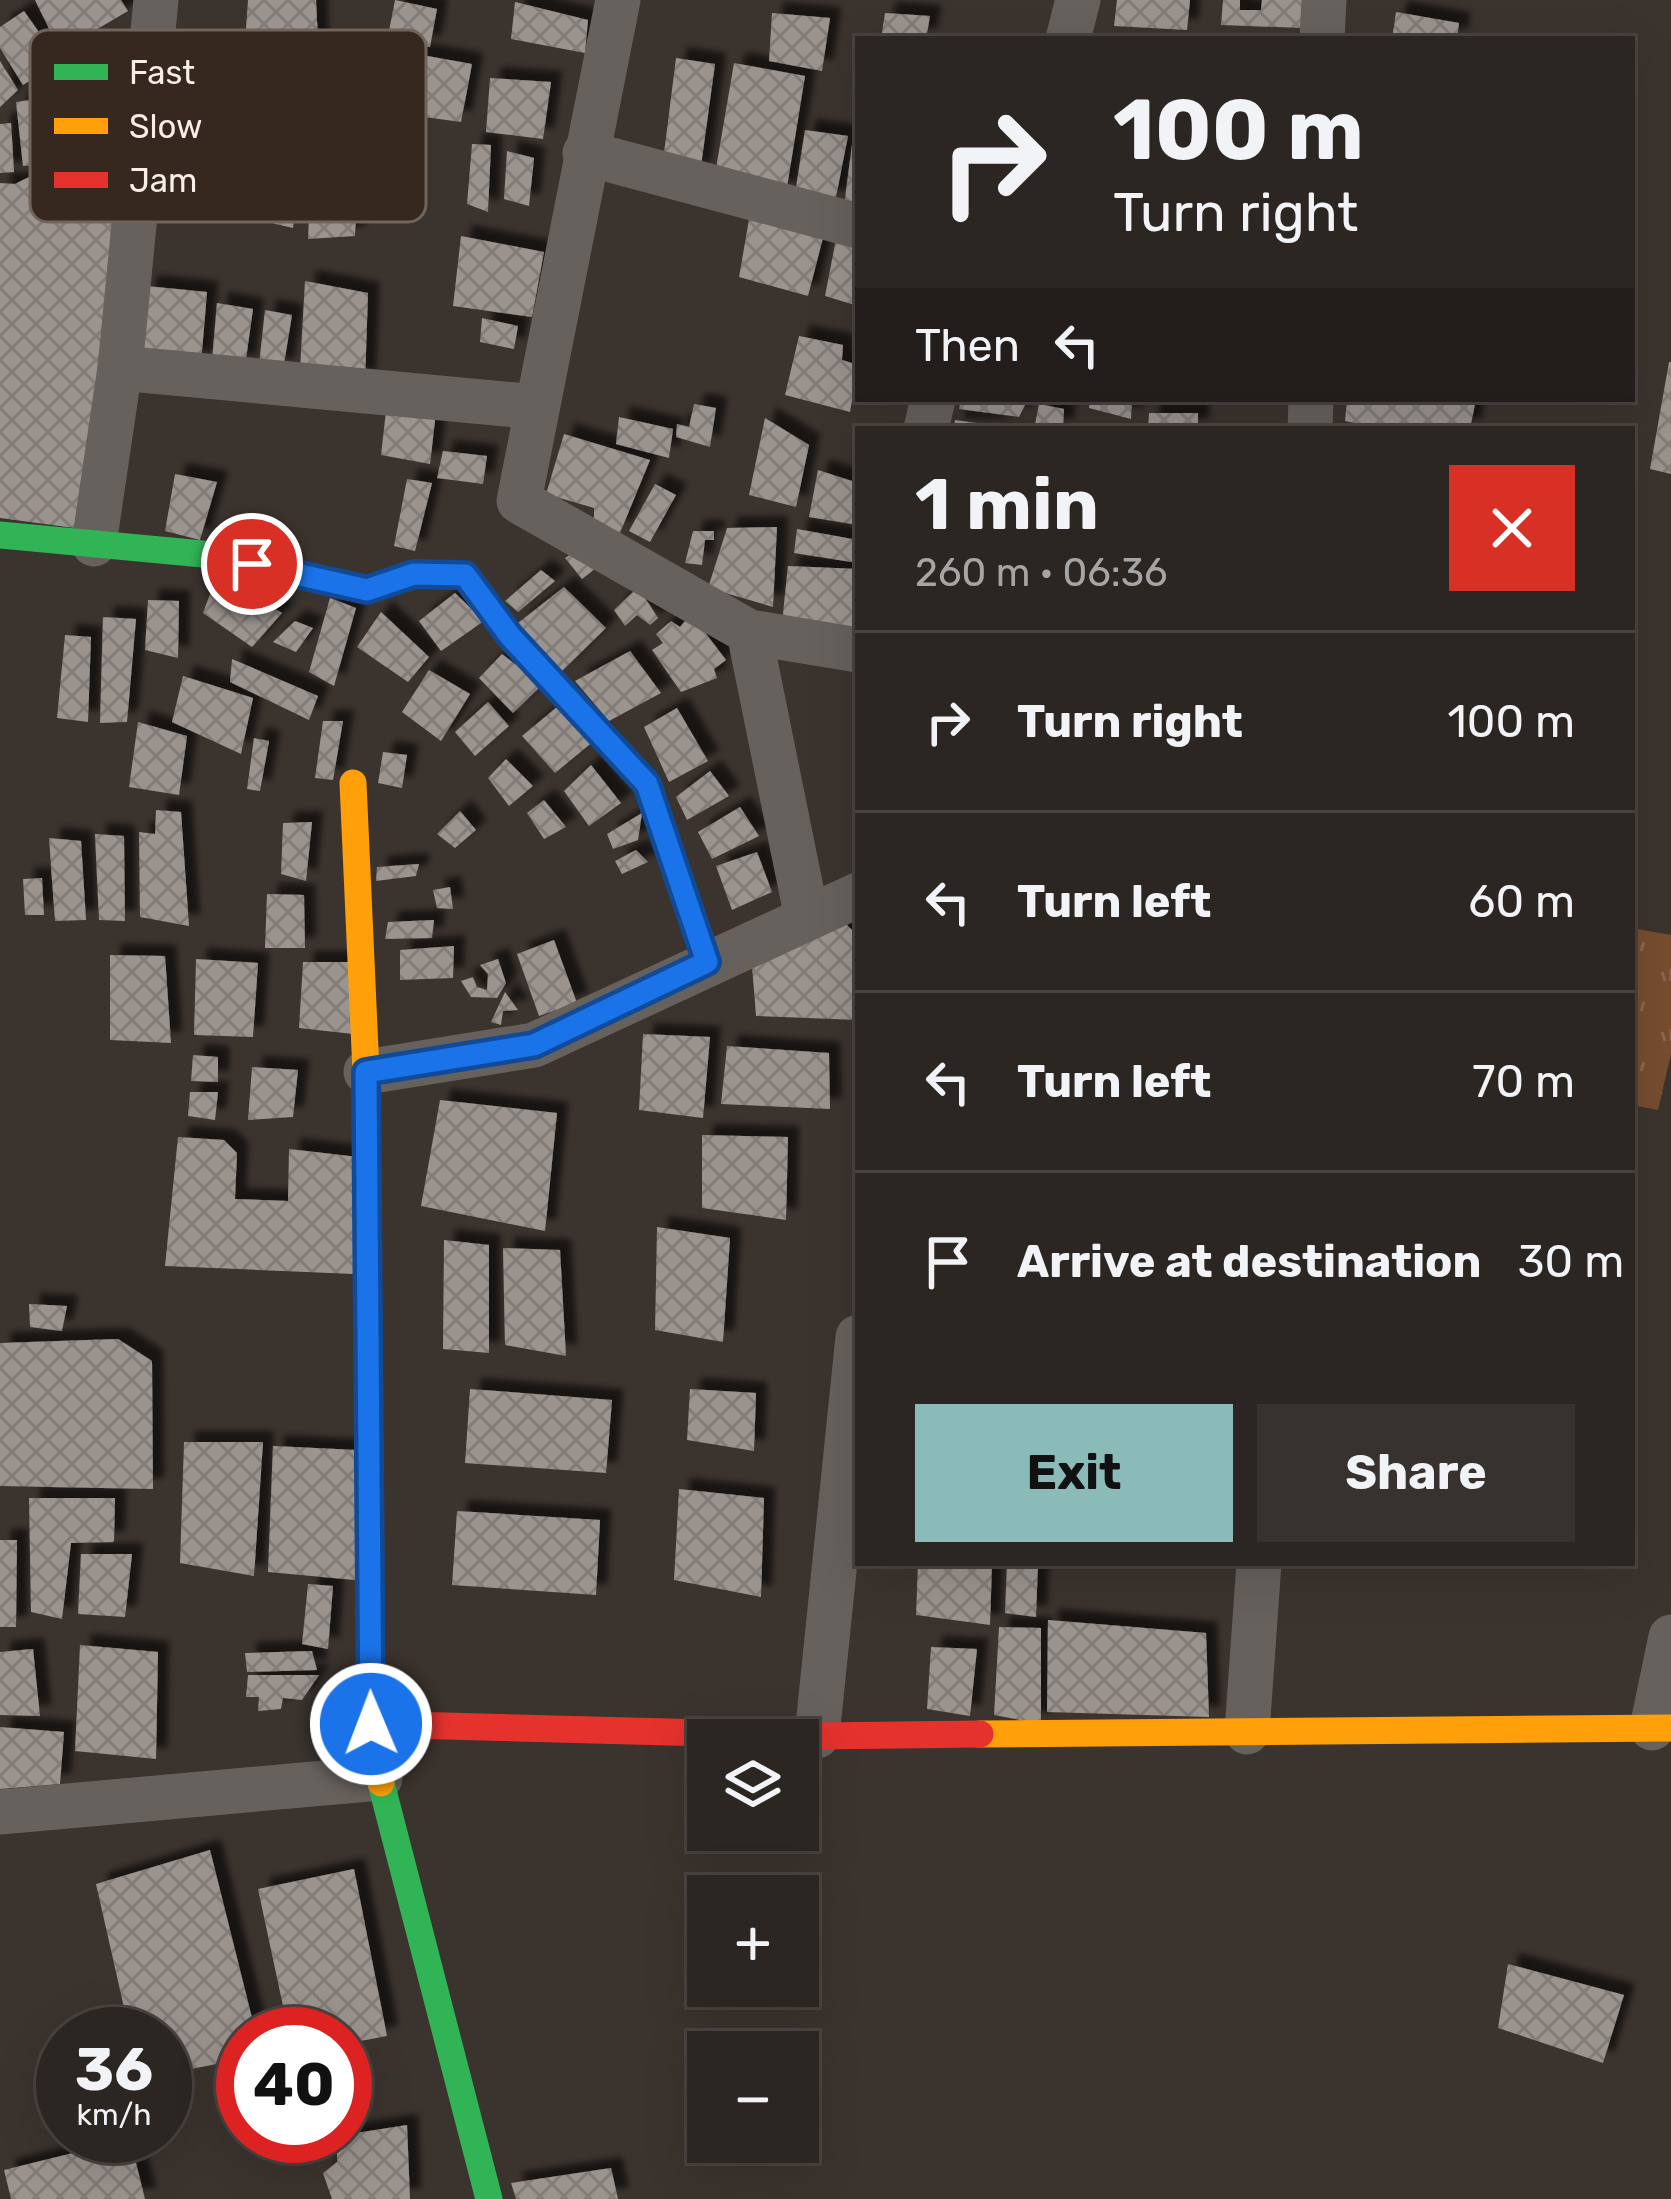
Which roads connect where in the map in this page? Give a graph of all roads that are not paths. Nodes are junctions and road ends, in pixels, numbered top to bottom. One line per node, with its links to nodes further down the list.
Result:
1 (156, 0): 5 (street)
2 (618, 0): 8 (street)
3 (1078, 0): 6 (street)
4 (1324, 0): 7 (street)
5 (153, 30)
6 (1070, 36)
7 (1322, 36)
8 (585, 153): 10 (street); 12 (street)
9 (134, 222): 11 (street)
10 (855, 225)
11 (120, 368): 12 (street); 14 (street)
12 (537, 406): 15 (street)
13 (0, 535): 14 (street)
14 (94, 544): 20 (street)
15 (748, 632): 16 (street); 19 (street)
16 (855, 650)
17 (353, 783): 21 (street)
18 (855, 897): 19 (street)
19 (807, 918): 20 (street)
20 (707, 962): 21 (street)
21 (366, 1072): 26 (street)
22 (855, 1366): 25 (street)
23 (1258, 1566): 28 (street)
24 (1671, 1637): 27 (street)
25 (819, 1719)
26 (371, 1724): 29 (street); 31 (street)
27 (1662, 1728): 28 (street)
28 (1247, 1732): 30 (street)
29 (687, 1733)
30 (819, 1736)
31 (380, 1778): 32 (street); 33 (street)
32 (0, 1812)
33 (489, 2199)

